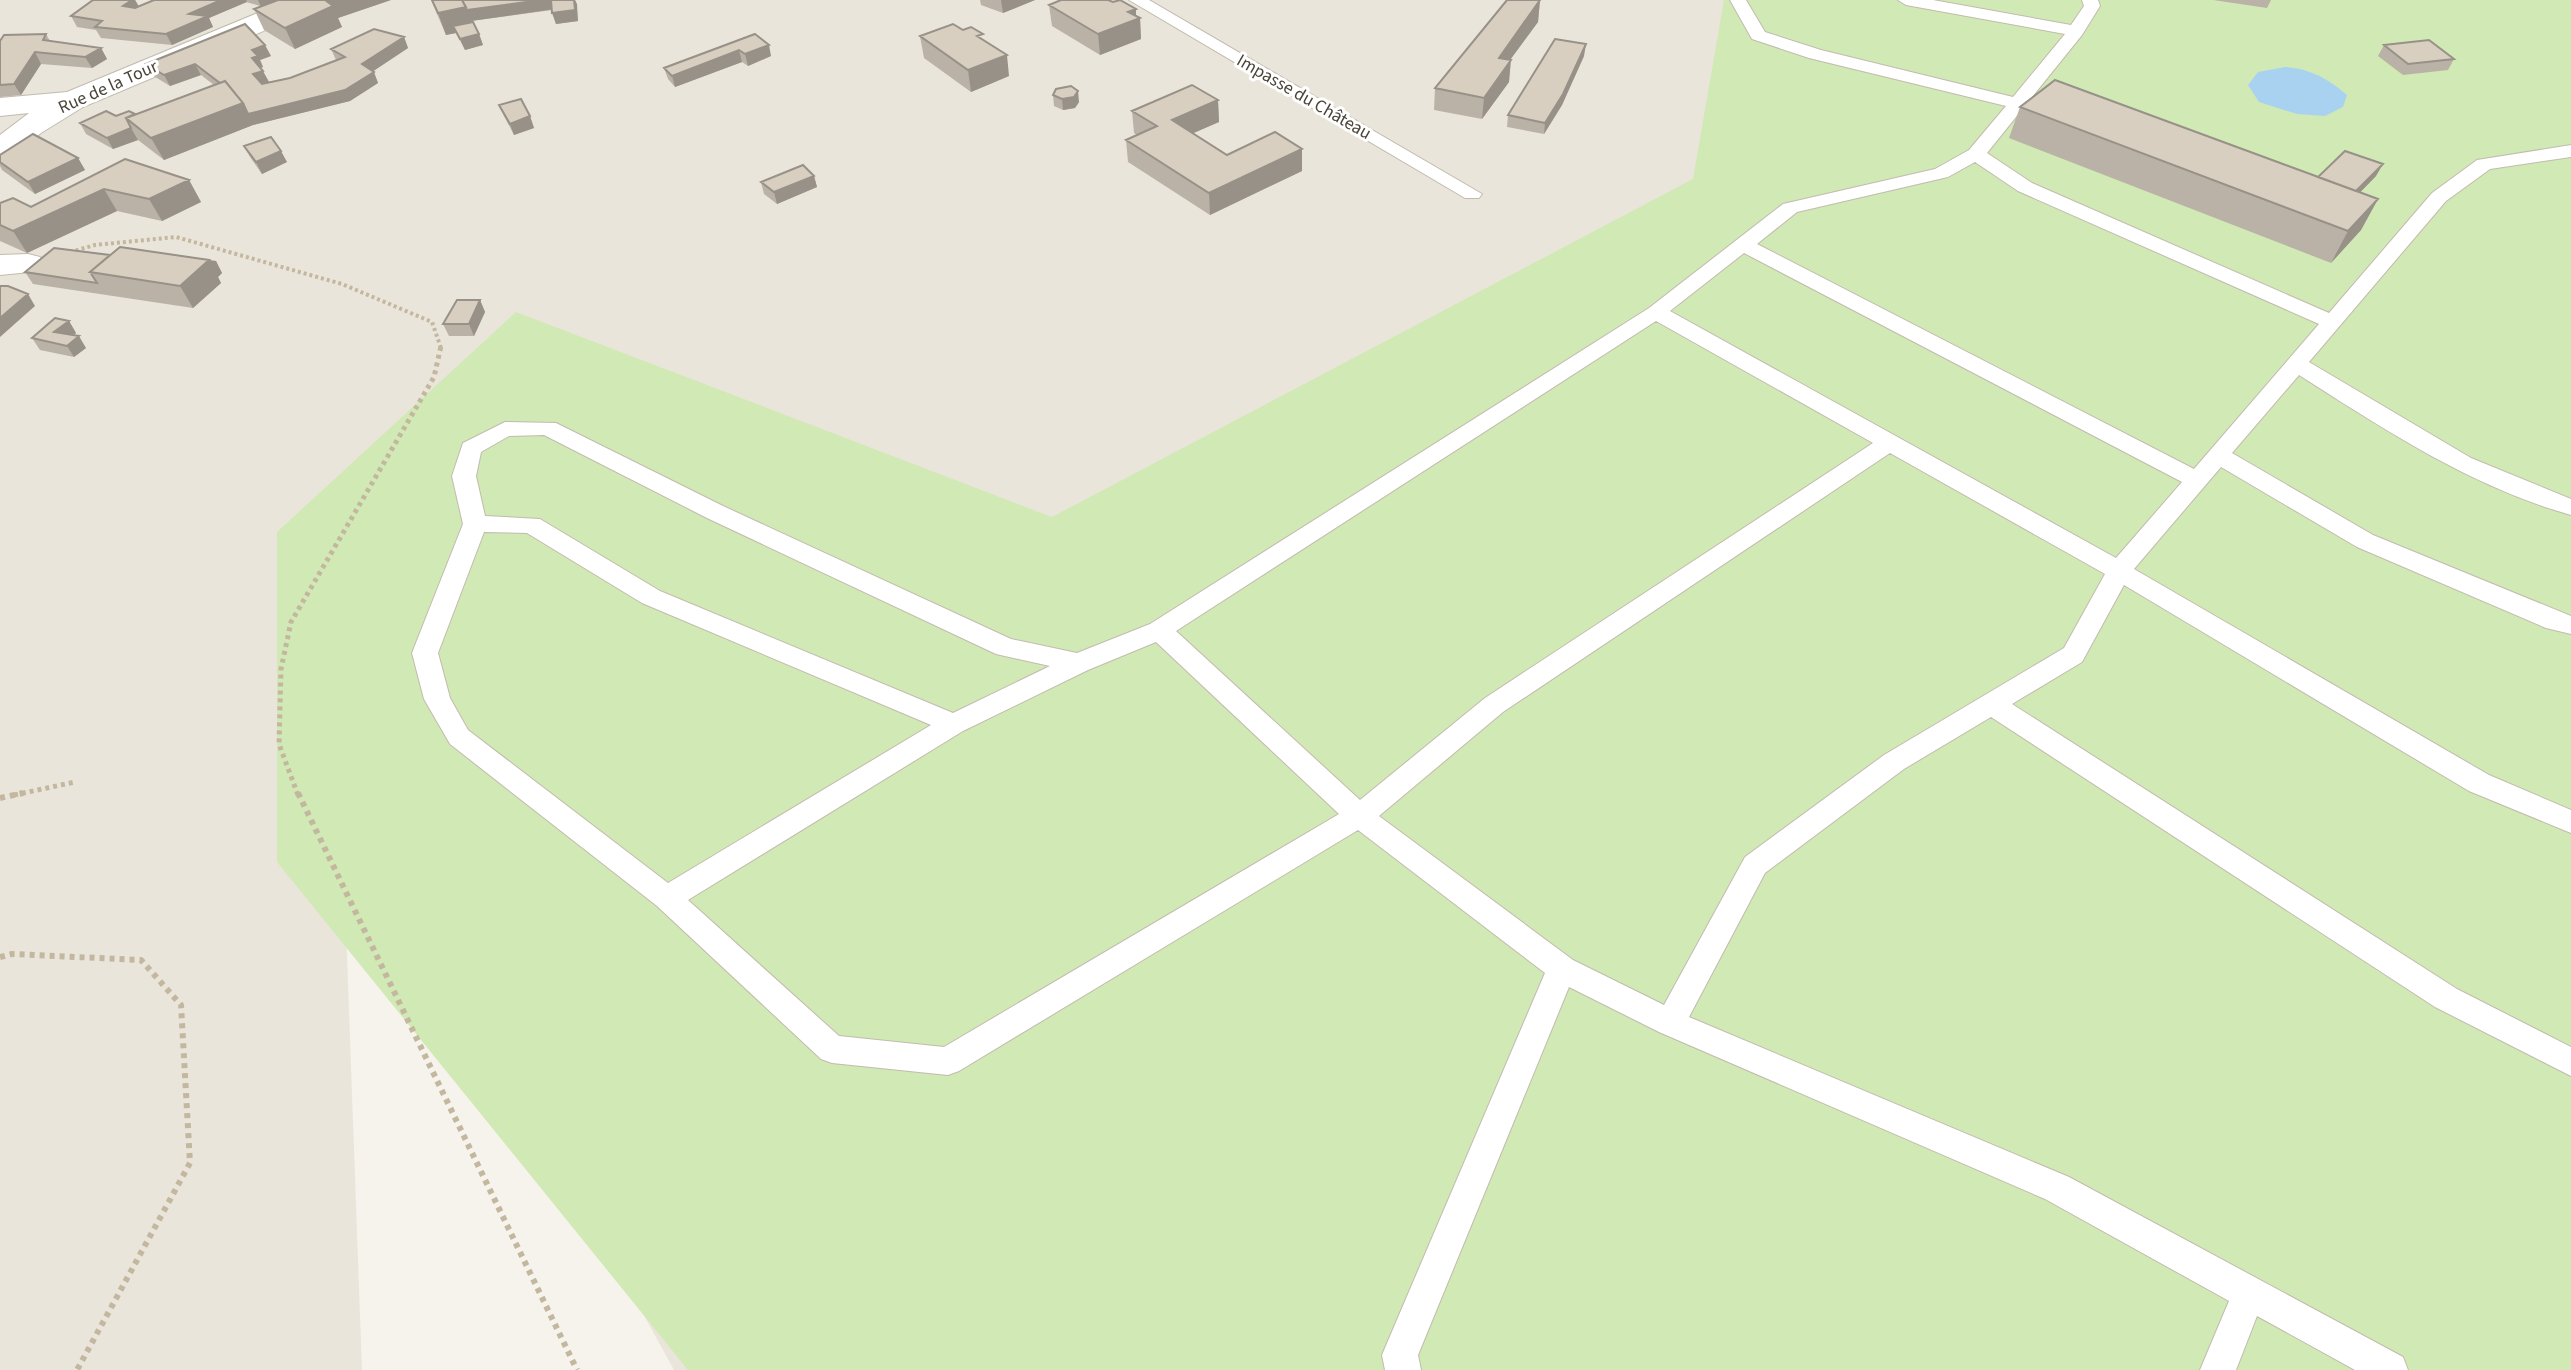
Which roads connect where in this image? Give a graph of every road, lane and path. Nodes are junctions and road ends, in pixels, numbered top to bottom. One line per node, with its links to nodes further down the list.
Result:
1 (313, 0): 7 (street, Rue de la Tour)
2 (1137, 0): 13 (lane, Impasse du Château)
3 (1738, 0): 8 (lane)
4 (1906, 0): 6 (lane)
5 (2090, 0): 6 (lane)
6 (2076, 31): 8 (lane)
7 (72, 101): 9 (street); 10 (street, Rue de la Tour)
8 (2017, 103): 12 (lane)
9 (0, 107)
10 (0, 151)
11 (2571, 151): 17 (lane)
12 (1976, 154): 14 (lane); 17 (lane)
13 (1472, 194)
14 (1742, 244): 16 (lane); 21 (lane)
15 (14, 264): 41 (path)
16 (1656, 312): 19 (lane); 26 (lane)
17 (2332, 322): 18 (lane)
18 (2297, 364): 20 (lane); 22 (lane)
19 (1890, 442): 24 (lane); 32 (lane)
20 (2218, 455): 21 (lane); 25 (lane)
21 (2197, 480): 24 (lane)
22 (2571, 507)
23 (475, 524): 27 (lane); 29 (lane); 34 (lane)
24 (2119, 571): 28 (lane); 33 (lane)
25 (2571, 625)
26 (1159, 630): 27 (lane); 32 (lane)
27 (1079, 663): 29 (lane)
28 (1991, 704): 37 (lane); 38 (lane)
29 (954, 724): 34 (lane)
30 (75, 782): 31 (path)
31 (0, 798)
32 (1359, 816): 34 (lane); 36 (lane)
33 (2571, 822)
34 (667, 898)
35 (0, 957): 40 (path)
36 (1562, 969): 37 (lane); 42 (lane)
37 (1670, 1023): 39 (lane)
38 (2571, 1062)
39 (2249, 1294): 43 (lane); 44 (lane)
40 (77, 1370)
41 (577, 1370)
42 (1403, 1370)
43 (2218, 1370)
44 (2390, 1370)

